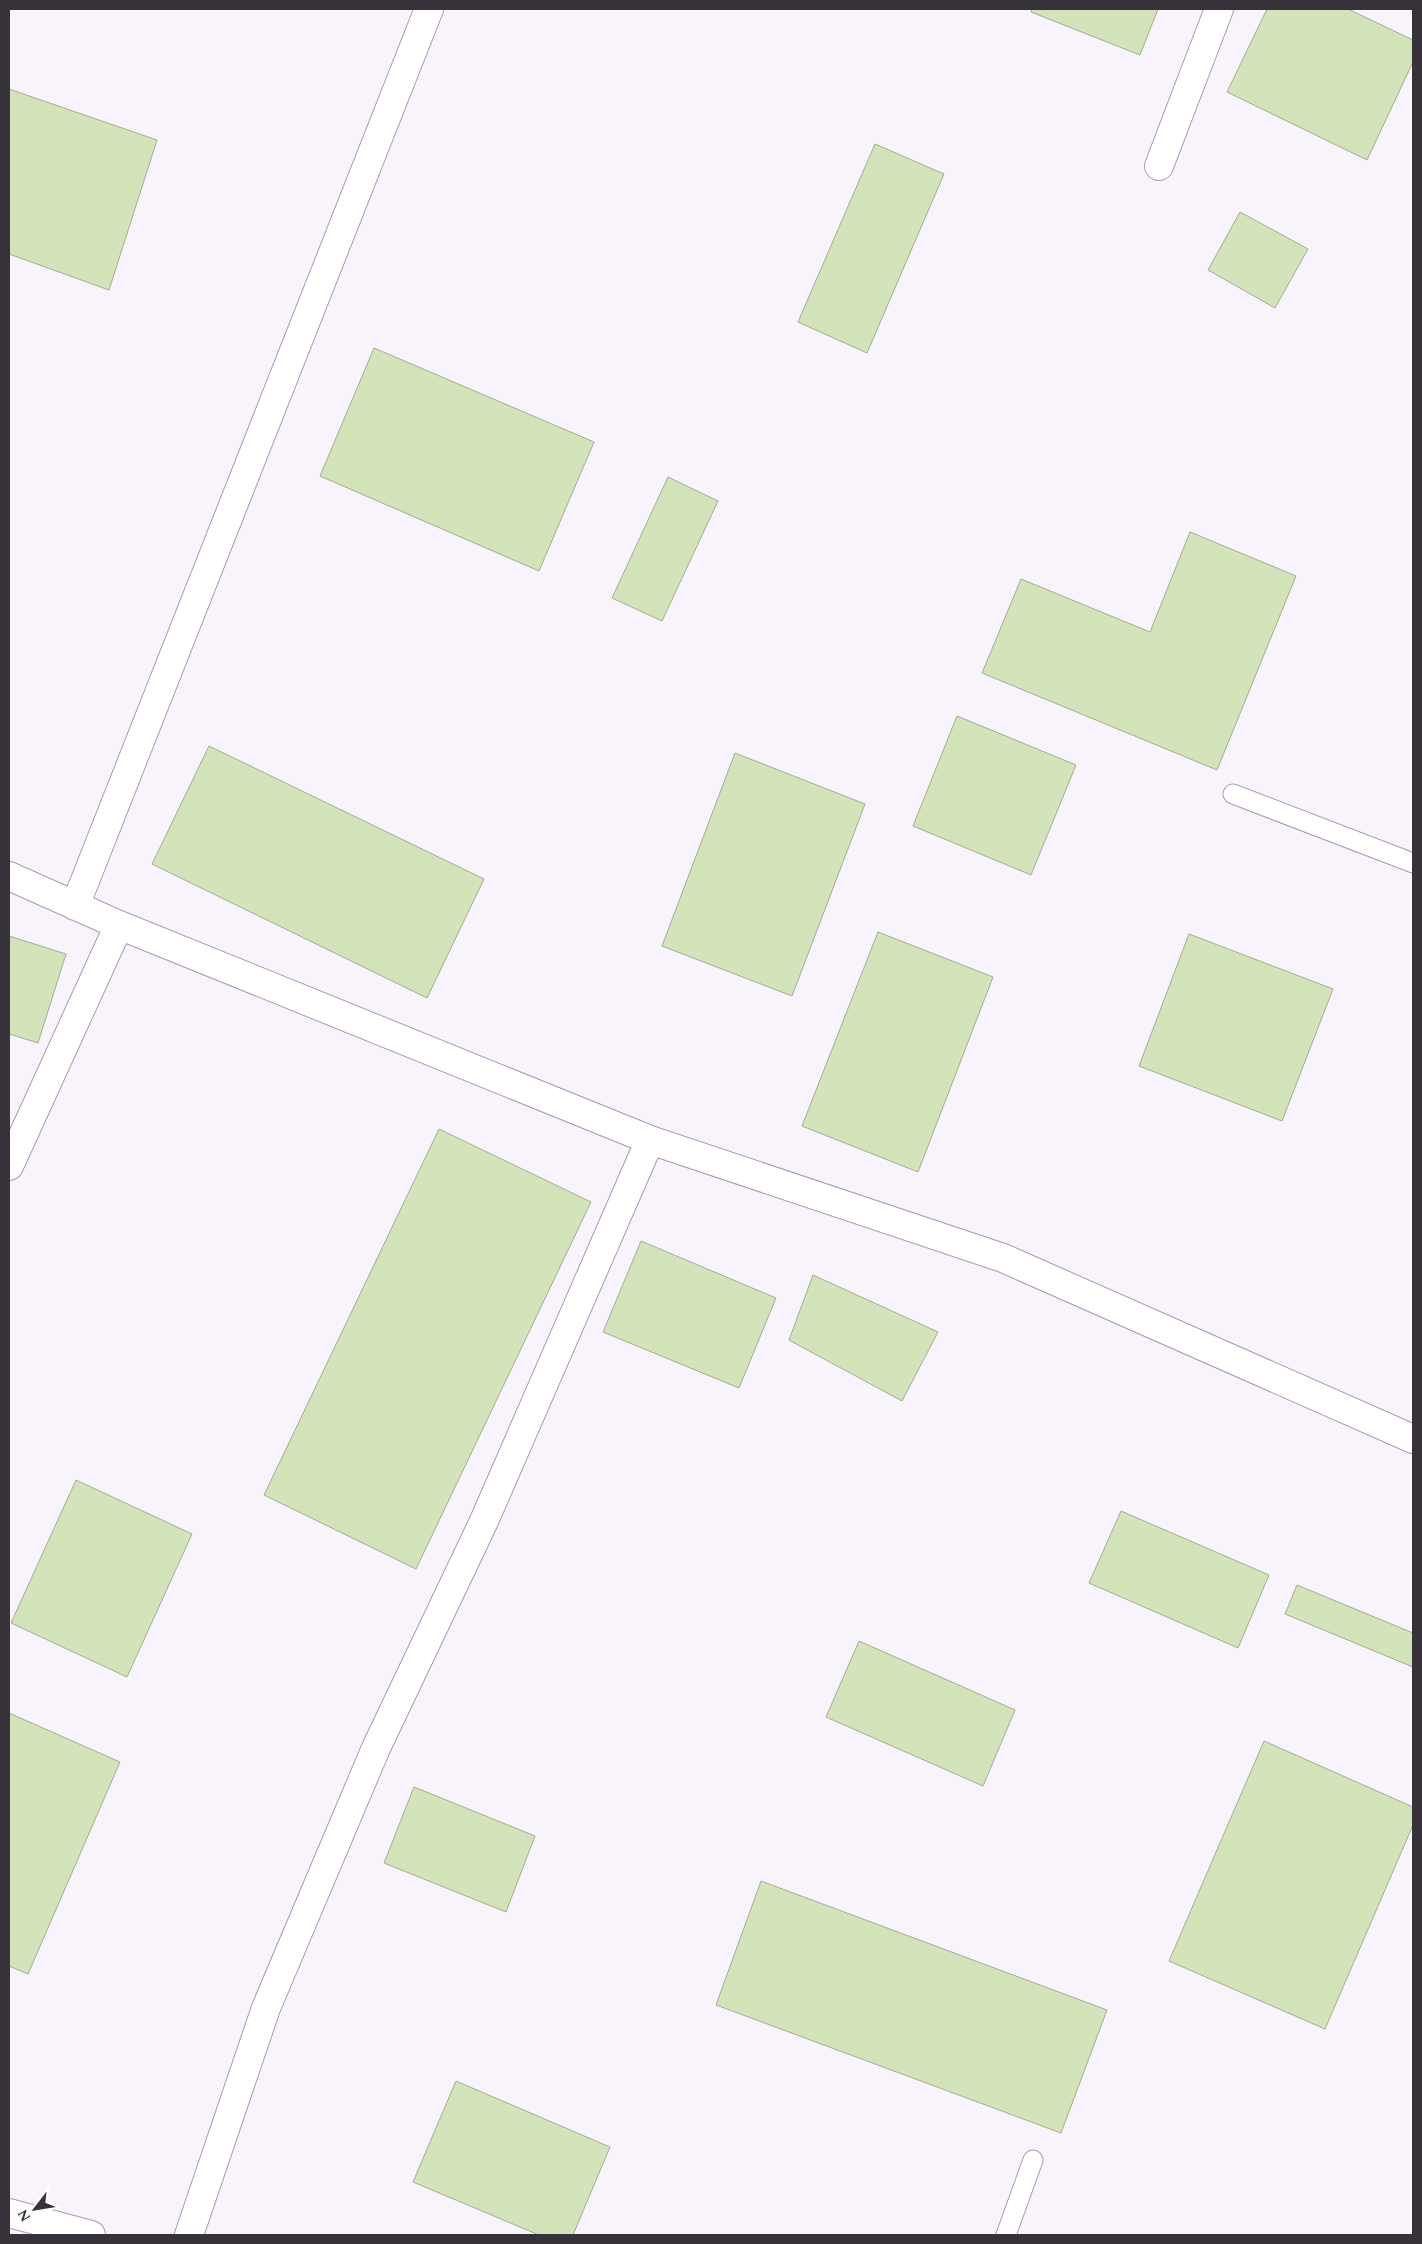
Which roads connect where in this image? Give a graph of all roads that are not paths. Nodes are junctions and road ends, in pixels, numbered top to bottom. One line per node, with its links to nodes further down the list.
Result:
1 (429, 9): 7 (street)
2 (1219, 9): 3 (street)
3 (1159, 166)
4 (1233, 794): 5 (lane)
5 (1413, 863)
6 (9, 876): 7 (street)
7 (75, 906): 8 (street)
8 (119, 926): 9 (street); 10 (street)
9 (650, 1140): 11 (street); 15 (street)
10 (9, 1166)
11 (1413, 1439)
12 (1033, 2160): 16 (lane)
13 (9, 2214): 14 (street)
14 (91, 2235)
15 (189, 2235)
16 (1006, 2235)

